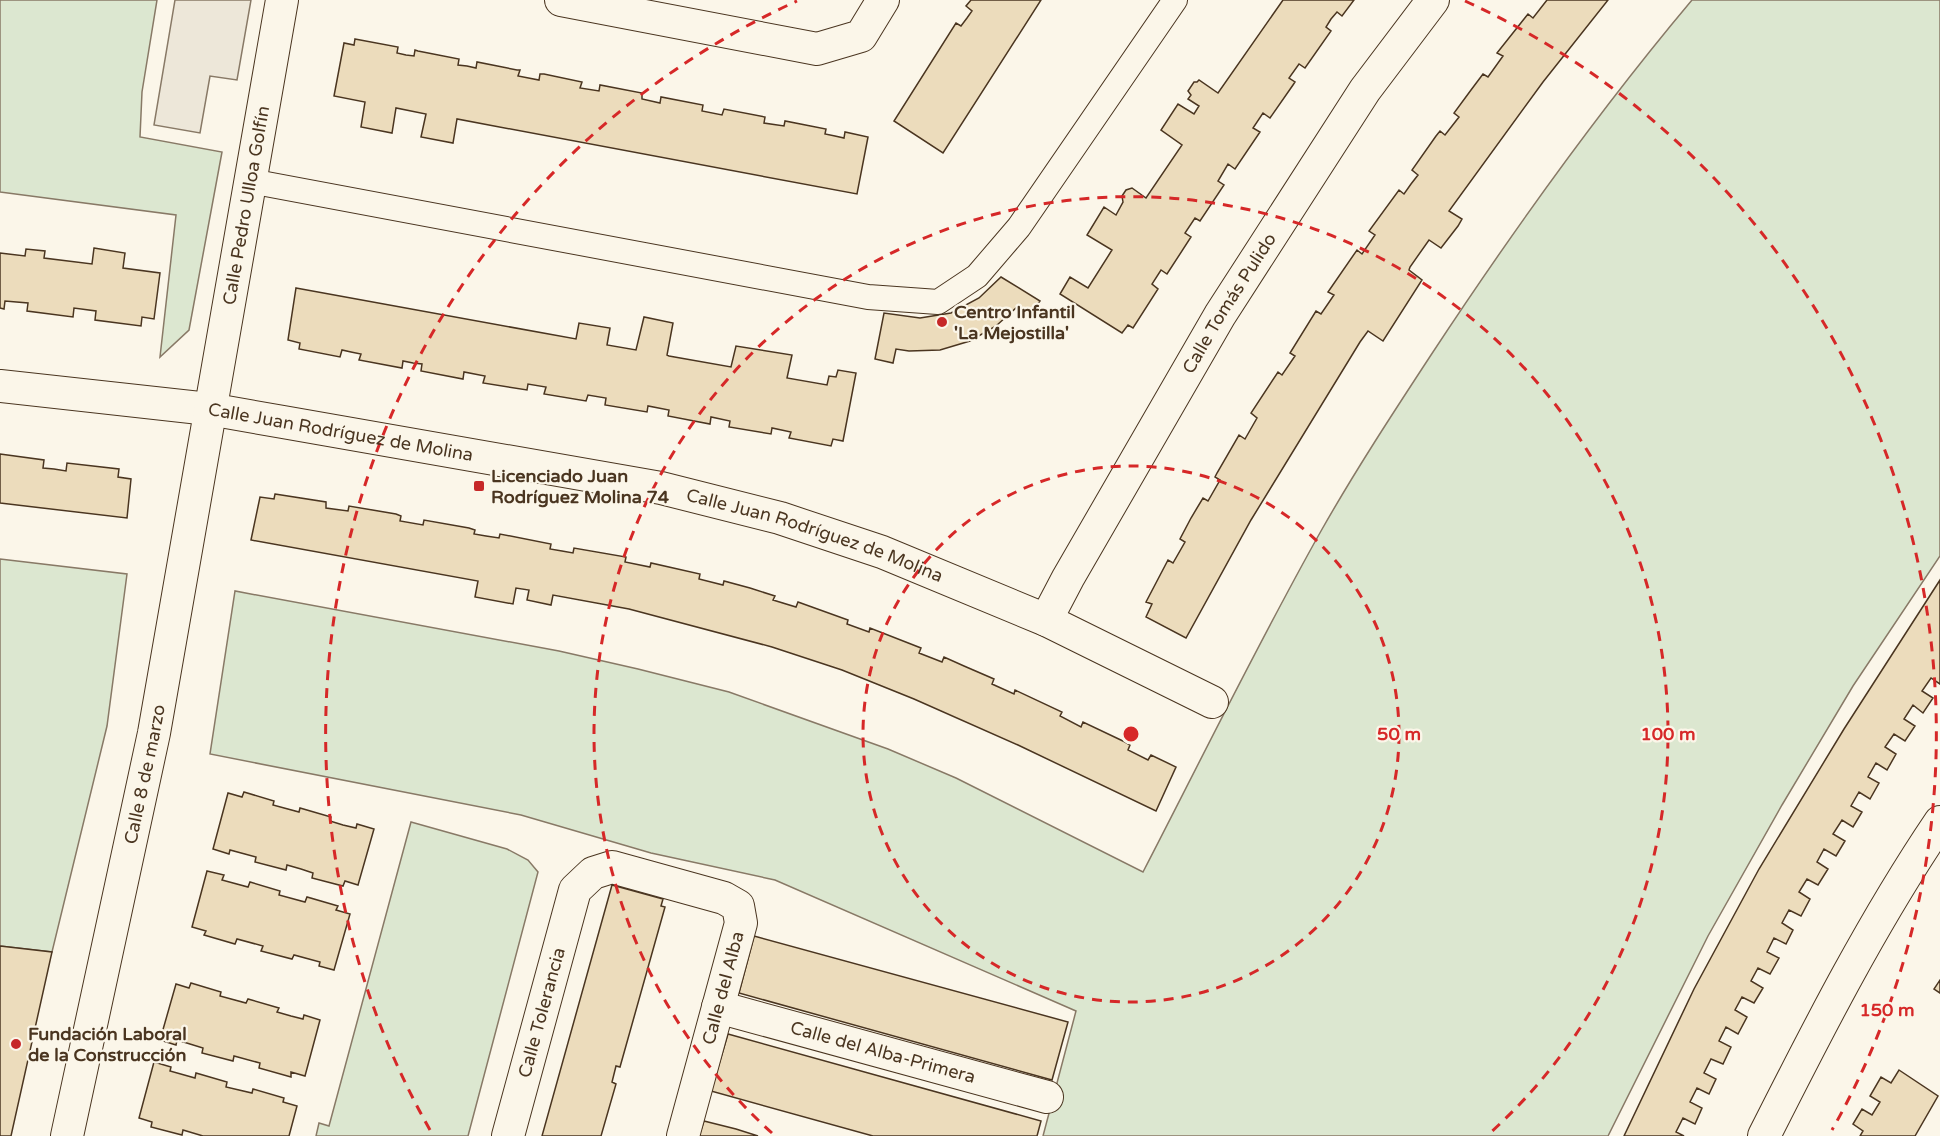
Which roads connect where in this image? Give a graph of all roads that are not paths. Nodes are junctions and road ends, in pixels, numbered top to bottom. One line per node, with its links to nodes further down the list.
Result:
1 (282, 0): 6 (street, Calle Pedro Ulloa Golfín)
2 (561, 0): 3 (street)
3 (883, 0)
4 (1175, 0): 6 (street)
5 (1434, 0): 9 (street, Calle Tomás Pulido)
6 (250, 181): 8 (street, Calle Pedro Ulloa Golfín)
7 (0, 386): 8 (street, Calle Juan Rodríguez de Molina)
8 (209, 409): 9 (street, Calle Juan Rodríguez de Molina); 15 (street, Calle 8 de marzo)
9 (1046, 620): 10 (street, Calle Juan Rodríguez de Molina)
10 (1212, 702)
11 (1940, 822): 18 (street)
12 (575, 890): 13 (street, Calle del Alba); 16 (street, Calle Tolerancia)
13 (718, 1007): 14 (street, Calle del Alba-Primera); 17 (street, Calle del Alba)
14 (1047, 1097)
15 (67, 1136)
16 (508, 1136)
17 (683, 1136)
18 (1764, 1136)

